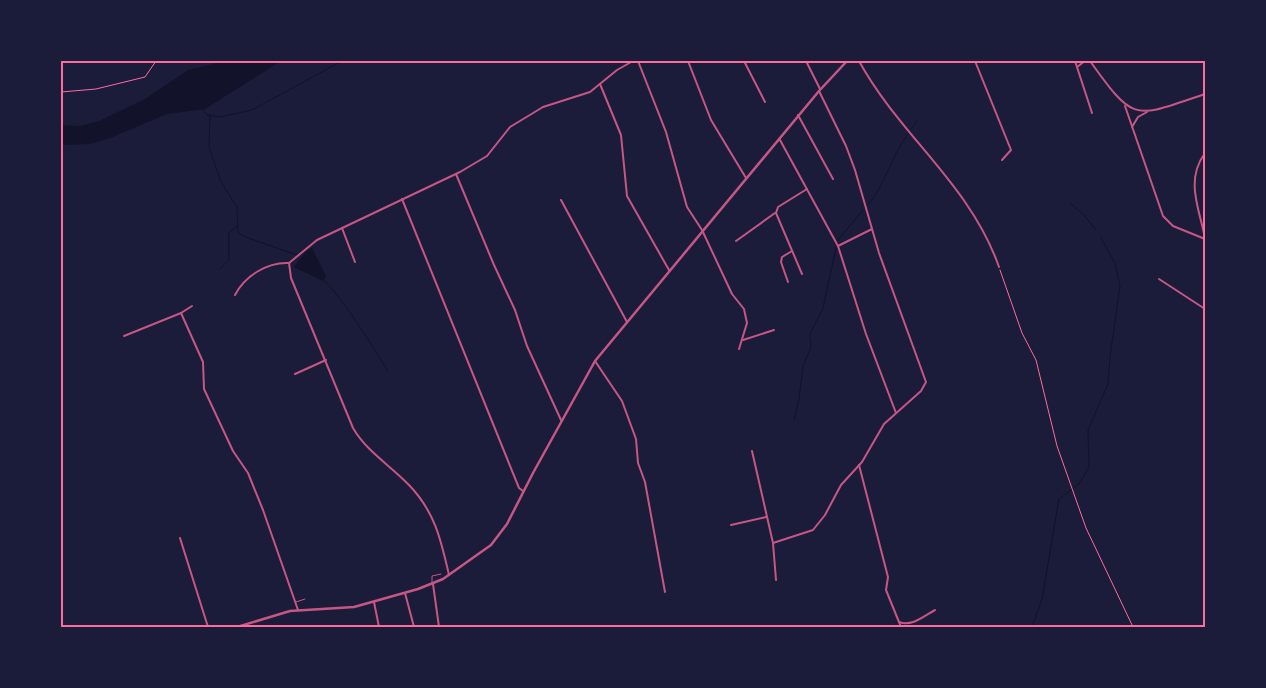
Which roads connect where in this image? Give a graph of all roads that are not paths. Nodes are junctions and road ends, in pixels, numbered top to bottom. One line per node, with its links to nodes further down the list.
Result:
1 (633, 61): 13 (street)
2 (638, 61): 34 (street)
3 (688, 61): 26 (street)
4 (744, 61): 16 (street)
5 (806, 61): 14 (street)
6 (847, 61): 14 (street)
7 (859, 61): 41 (street)
8 (975, 61): 24 (street)
9 (1075, 61): 12 (street)
10 (1085, 61): 12 (street)
11 (1090, 61): 17 (street)
12 (1076, 67): 19 (street)
13 (600, 84): 25 (street); 42 (street)
14 (819, 90): 20 (street); 33 (street)
15 (1205, 94): 18 (street)
16 (765, 102)
17 (1125, 106): 18 (street); 21 (street)
18 (1147, 112): 21 (street)
19 (1092, 113)
20 (798, 115): 22 (street); 27 (street)
21 (1132, 129): 35 (street)
22 (779, 138): 26 (street); 28 (street)
23 (1205, 153): 35 (street)
24 (1002, 160)
25 (456, 174): 29 (street); 59 (street)
26 (746, 178): 34 (street)
27 (833, 179)
28 (807, 189): 31 (street); 37 (street)
29 (402, 199): 32 (street); 62 (street)
30 (560, 200): 50 (street)
31 (776, 213): 36 (street); 38 (street)
32 (342, 228): 39 (street); 40 (street)
33 (872, 229): 37 (street); 58 (street)
34 (702, 230): 42 (street); 53 (street)
35 (1205, 238)
36 (736, 241)
37 (838, 246): 58 (street)
38 (792, 251): 43 (street); 45 (street)
39 (355, 262)
40 (289, 263): 46 (street); 55 (street)
41 (999, 267)
42 (669, 270): 50 (street)
43 (802, 274)
44 (1159, 279): 48 (street)
45 (788, 282)
46 (235, 295)
47 (192, 306): 49 (street)
48 (1205, 309)
49 (181, 313): 52 (street); 74 (street)
50 (627, 322): 56 (street)
51 (774, 330): 53 (street)
52 (124, 336)
53 (743, 340): 54 (street)
54 (740, 349)
55 (326, 360): 57 (street); 68 (street)
56 (595, 361): 59 (street); 71 (street)
57 (295, 374)
58 (896, 413): 61 (street)
59 (562, 421): 62 (street)
60 (752, 451): 63 (street)
61 (858, 465): 66 (street); 78 (street)
62 (523, 491): 68 (street)
63 (767, 517): 64 (street); 66 (street)
64 (731, 525)
65 (180, 538): 79 (street)
66 (773, 543): 69 (street)
67 (440, 574): 70 (lane)
68 (449, 575): 70 (street)
69 (776, 580)
70 (433, 584): 72 (street); 83 (street)
71 (665, 592)
72 (405, 593): 75 (street); 82 (street)
73 (305, 599): 74 (lane)
74 (296, 602): 76 (street)
75 (374, 602): 76 (street); 81 (street)
76 (298, 610): 80 (street)
77 (935, 610): 78 (street)
78 (899, 622): 84 (street)
79 (208, 627)
80 (237, 627)
81 (380, 627)
82 (414, 627)
83 (439, 627)
84 (901, 627)

